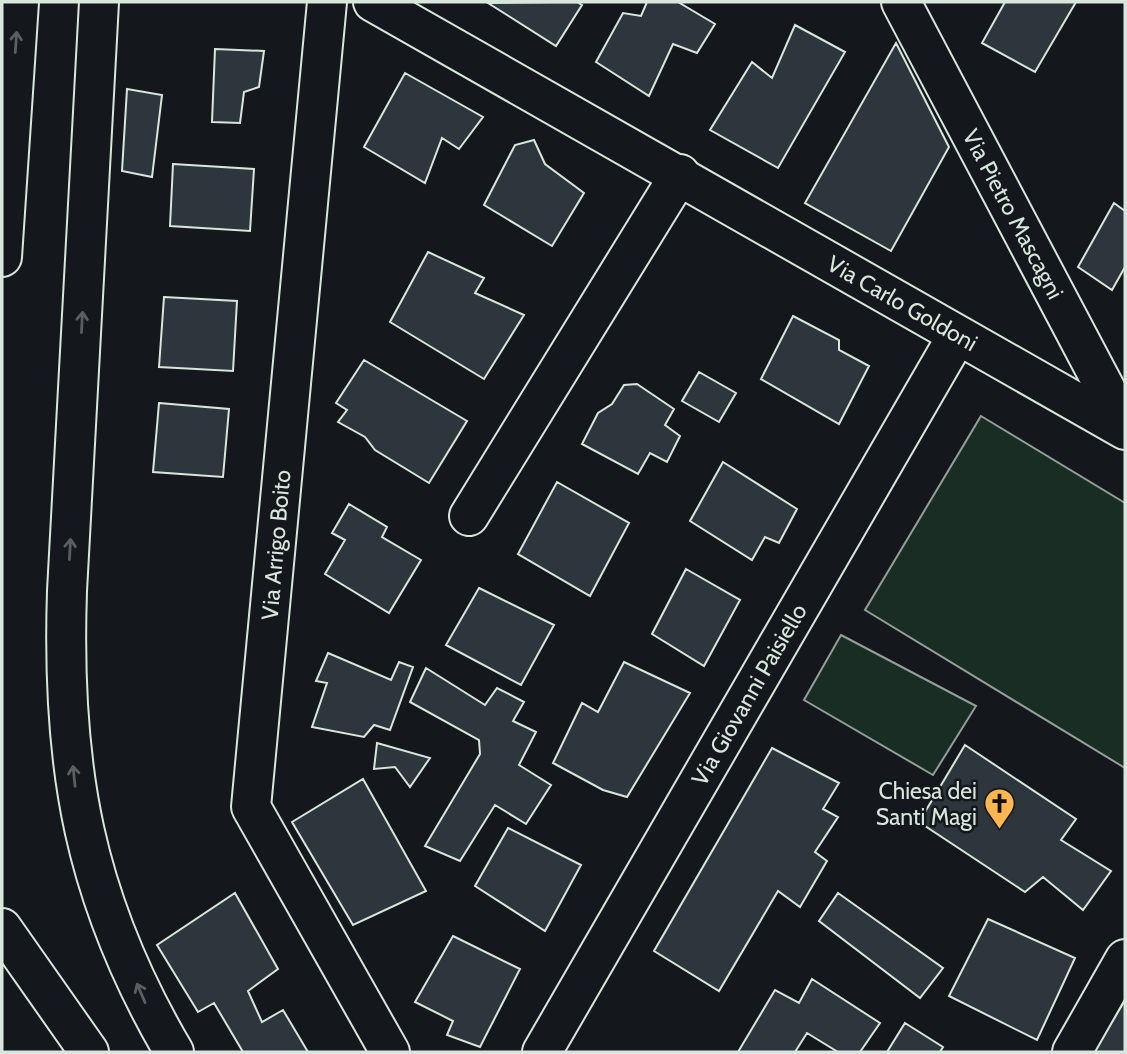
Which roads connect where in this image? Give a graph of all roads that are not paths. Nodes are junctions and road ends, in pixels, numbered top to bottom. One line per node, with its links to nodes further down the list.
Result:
1 (19, 2): 7 (main road, one-way to 1)
2 (99, 2): 14 (main road, one-way to 2)
3 (327, 2): 15 (main road, Via Arrigo Boito)
4 (373, 2): 6 (main road, Via Carlo Goldoni)
5 (901, 2): 9 (main road, Via Pietro Mascagni)
6 (681, 174): 8 (main road, Via Carlo Goldoni); 10 (main road)
7 (2, 257)
8 (957, 336): 9 (main road, Via Carlo Goldoni); 16 (main road, Via Giovanni Paisiello)
9 (1125, 428)
10 (469, 516)
11 (11, 942): 13 (main road)
12 (1125, 959): 17 (main road)
13 (89, 1052)
14 (174, 1052)
15 (390, 1052)
16 (542, 1052)
17 (1072, 1052)

